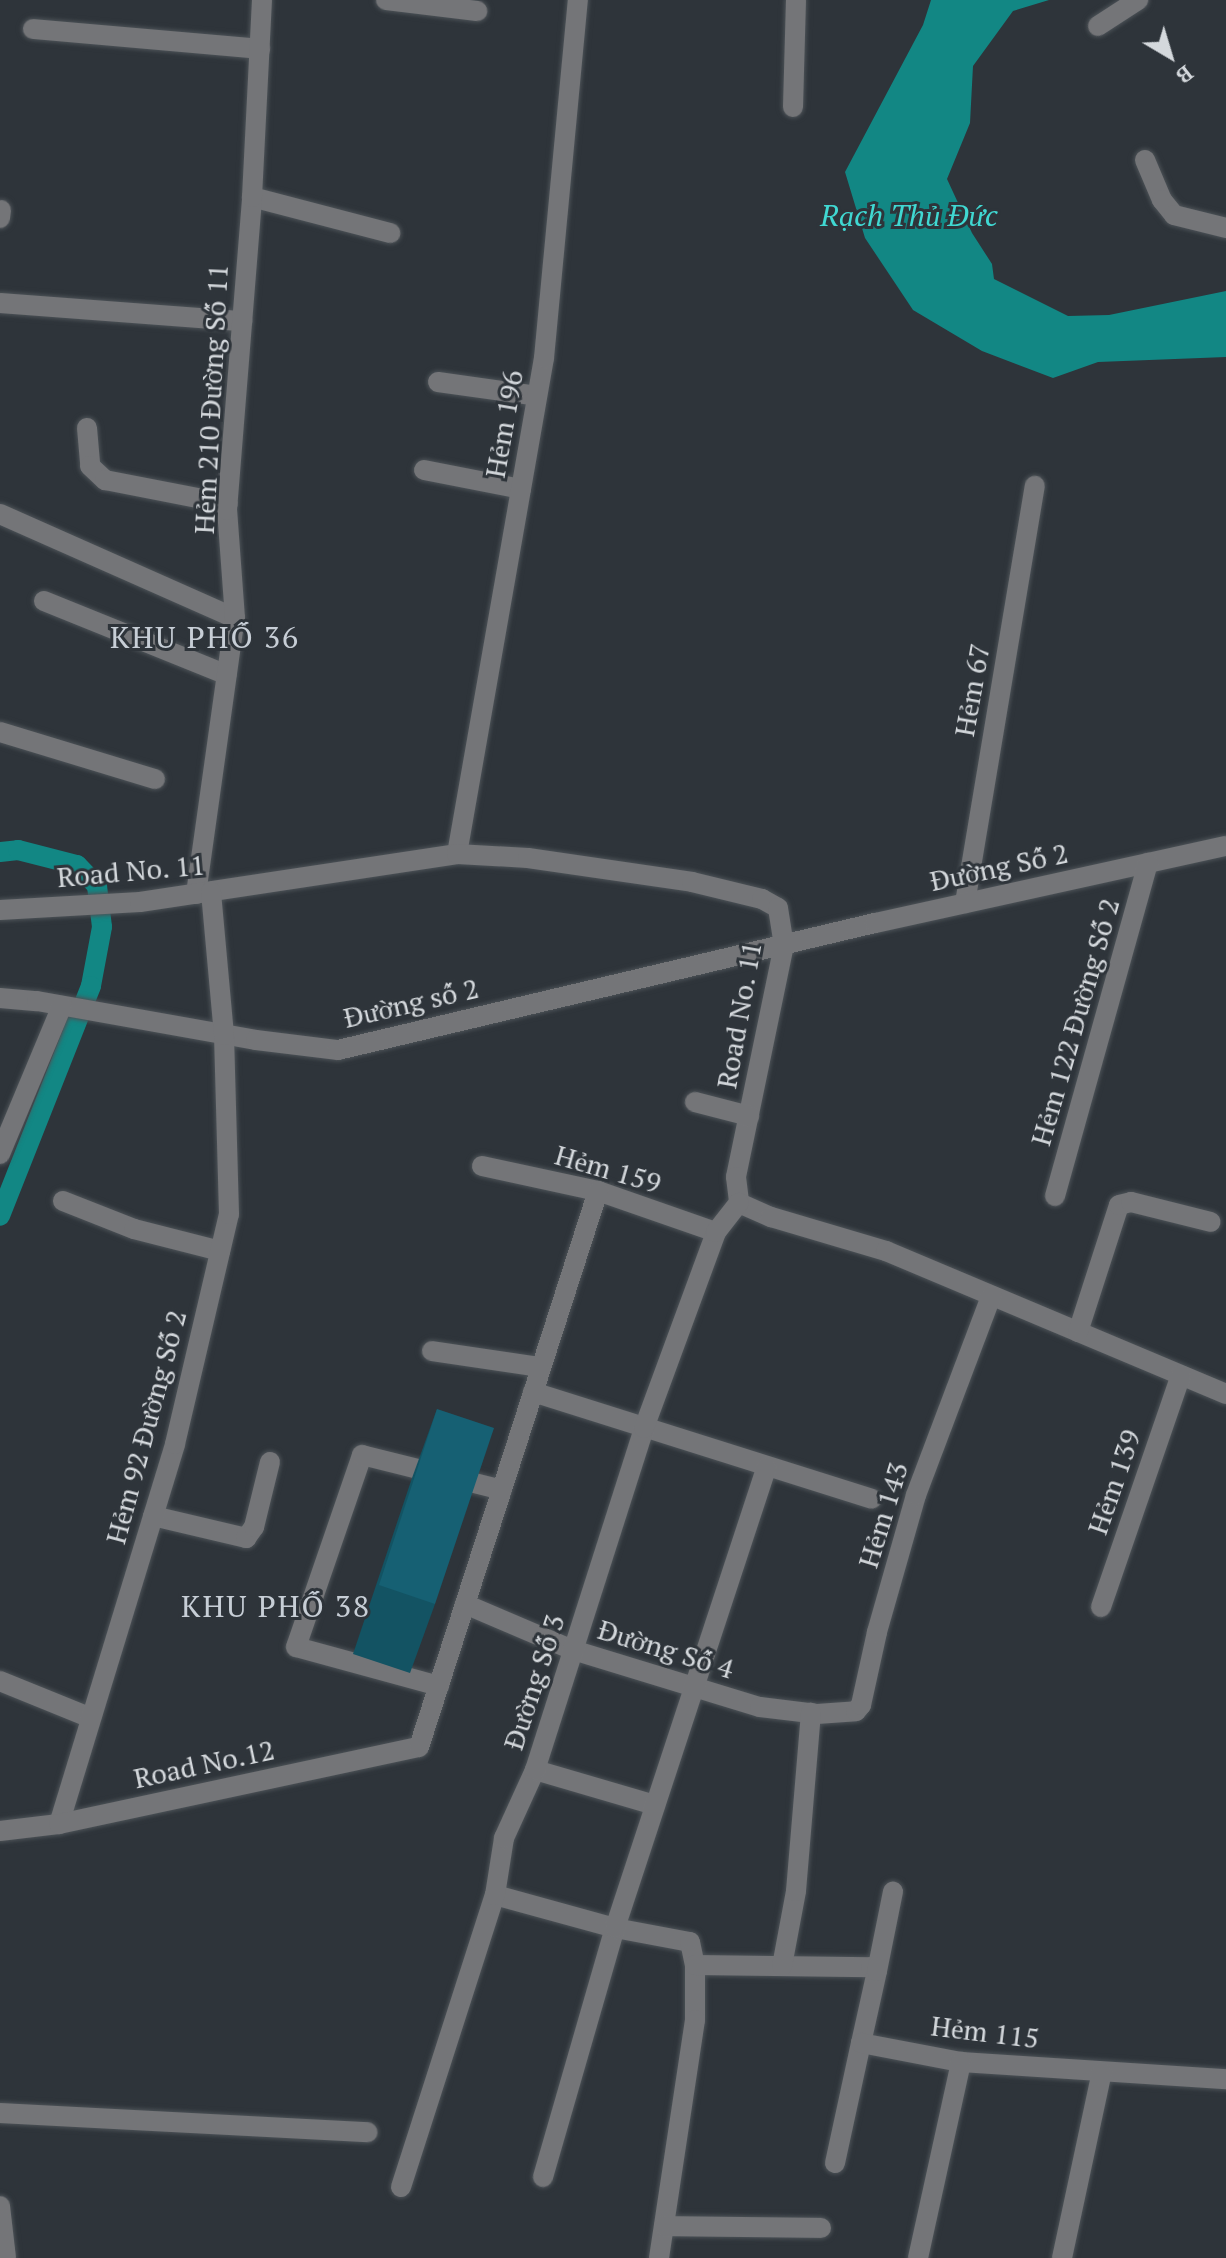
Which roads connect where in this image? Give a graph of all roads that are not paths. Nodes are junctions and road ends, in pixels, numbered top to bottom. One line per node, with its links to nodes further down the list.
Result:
1 (262, 0): 9 (street, Hẻm 210 Đường Số 11)
2 (386, 0): 6 (street)
3 (578, 0): 20 (street, Hẻm 196)
4 (796, 0): 10 (street)
5 (1138, 0): 7 (street)
6 (477, 11)
7 (1098, 26)
8 (33, 29): 9 (street)
9 (260, 49): 12 (street, Hẻm 210 Đường Số 11)
10 (793, 107)
11 (1145, 160): 15 (street)
12 (252, 197): 16 (street); 18 (street, Hẻm 210 Đường Số 11)
13 (1, 210): 14 (street)
14 (0, 218)
15 (1226, 228)
16 (390, 233)
17 (0, 303): 18 (street)
18 (242, 321): 25 (street, Hẻm 210 Đường Số 11)
19 (438, 382): 20 (street)
20 (537, 396): 24 (street, Hẻm 196)
21 (87, 428): 25 (street)
22 (424, 470): 24 (street)
23 (1035, 486): 36 (street, Hẻm 67)
24 (521, 489): 33 (street, Hẻm 196)
25 (228, 504): 28 (street, Hẻm 210 Đường Số 11)
26 (0, 514): 28 (street)
27 (44, 601): 29 (street)
28 (235, 618): 29 (street, Hẻm 210 Đường Số 11)
29 (227, 675): 35 (street, Hẻm 210 Đường Số 11)
30 (0, 732): 31 (street)
31 (155, 779)
32 (1226, 846): 34 (street, Đường Số 2)
33 (457, 854): 35 (street, Road No. 11); 38 (street, Road No. 11)
34 (1148, 863): 36 (street, Đường Số 2); 48 (street, Hẻm 122 Đường Số 2)
35 (204, 893): 37 (street, Road No. 11); 41 (street, Hẻm 210 Đường Số 11)
36 (965, 903): 38 (street, Đường Số 2)
37 (0, 910)
38 (784, 945): 41 (street, Đường số 2); 43 (street, Road No. 11)
39 (0, 998): 40 (street, Đường số 2)
40 (62, 1006): 41 (street, Đường số 2); 44 (street)
41 (224, 1035): 53 (street, Hẻm 92 Đường Số 2)
42 (695, 1102): 43 (street)
43 (749, 1116): 50 (street, Road No. 11)
44 (6, 1124): 45 (street)
45 (0, 1154)
46 (482, 1166): 47 (street, Hẻm 159)
47 (598, 1191): 52 (street, Hẻm 159); 57 (street)
48 (1055, 1196)
49 (63, 1201): 53 (street)
50 (739, 1203): 52 (street, Đường Số 3); 54 (street)
51 (1211, 1222): 55 (street)
52 (716, 1232): 61 (street, Đường Số 3)
53 (220, 1251): 66 (street, Hẻm 92 Đường Số 2)
54 (991, 1296): 55 (street); 73 (street, Hẻm 143)
55 (1078, 1332): 58 (street)
56 (432, 1351): 57 (street)
57 (541, 1367): 59 (street)
58 (1181, 1375): 60 (street); 68 (street, Hẻm 139)
59 (533, 1392): 61 (street); 64 (street)
60 (1226, 1394)
61 (644, 1428): 63 (street); 69 (street, Đường Số 3)
62 (270, 1462): 66 (street)
63 (767, 1467): 65 (street); 72 (street)
64 (502, 1490): 67 (street); 71 (street)
65 (872, 1499)
66 (153, 1516): 74 (street, Hẻm 92 Đường Số 2)
67 (465, 1604): 69 (street, Đường Số 4); 71 (street)
68 (1101, 1607)
69 (573, 1650): 72 (street, Đường Số 4); 75 (street, Đường Số 3)
70 (0, 1681): 74 (street)
71 (439, 1686): 77 (street, Road No.12)
72 (695, 1686): 73 (street, Đường Số 4); 76 (street)
73 (811, 1713): 83 (street)
74 (91, 1718): 77 (street, Hẻm 92 Đường Số 2)
75 (535, 1770): 76 (street); 80 (street, Đường Số 3)
76 (655, 1805): 81 (street)
77 (59, 1824): 78 (street, Road No.12)
78 (0, 1831)
79 (893, 1892): 84 (street)
80 (495, 1895): 81 (street); 93 (street, Đường Số 3)
81 (615, 1928): 82 (street); 92 (street)
82 (695, 1965): 83 (street); 95 (street)
83 (782, 1966): 84 (street)
84 (877, 1971): 85 (street)
85 (861, 2043): 86 (street, Hẻm 115); 91 (street)
86 (961, 2062): 87 (street, Hẻm 115); 99 (street)
87 (1102, 2072): 88 (street, Hẻm 115); 100 (street)
88 (1226, 2079)
89 (0, 2113): 90 (street)
90 (368, 2132)
91 (835, 2163)
92 (543, 2177)
93 (401, 2187)
94 (0, 2206): 97 (street)
95 (664, 2226): 96 (street); 98 (street)
96 (821, 2228)
97 (3, 2248)
98 (659, 2258)
99 (918, 2258)
100 (1062, 2258)

